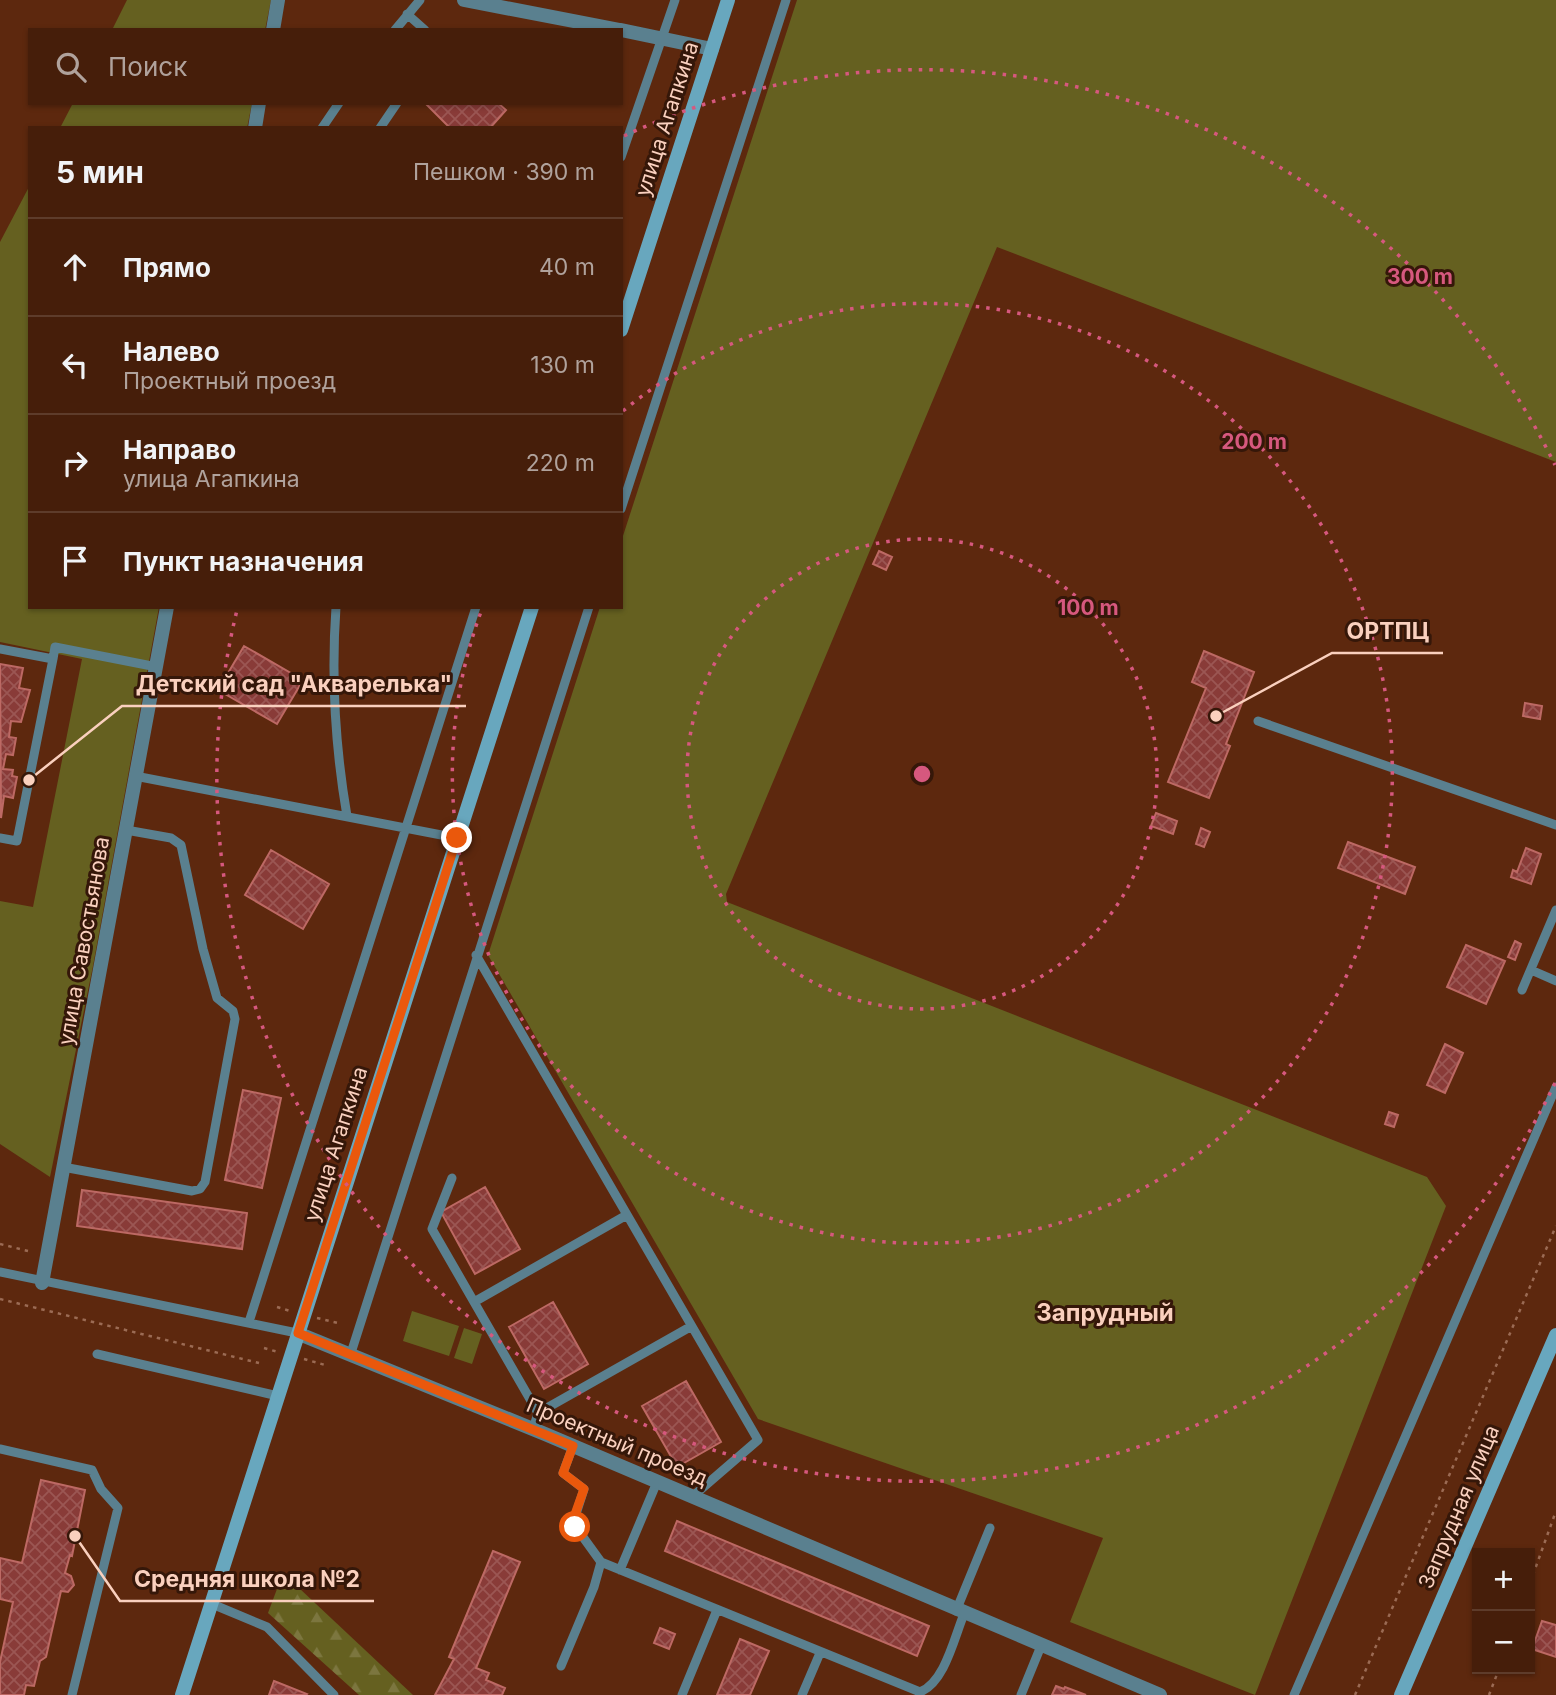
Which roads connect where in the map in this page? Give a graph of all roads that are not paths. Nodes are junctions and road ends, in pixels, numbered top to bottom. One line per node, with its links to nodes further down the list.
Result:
1 (278, 0): 8 (street)
2 (420, 0): 7 (lane)
3 (464, 0): 11 (street)
4 (675, 0): 13 (lane)
5 (728, 0): 14 (main road, улица Агапкина)
6 (786, 0): 23 (lane)
7 (407, 14): 9 (lane); 10 (lane)
8 (273, 28)
9 (396, 28)
10 (423, 28)
11 (611, 28)
12 (623, 30): 13 (street)
13 (663, 38): 14 (street); 21 (lane)
14 (712, 49): 22 (main road, улица Агапкина)
15 (259, 105): 18 (street)
16 (338, 105): 19 (lane)
17 (396, 105): 20 (lane)
18 (255, 126)
19 (323, 126)
20 (381, 126)
21 (623, 148)
22 (623, 324)
23 (623, 503)
24 (167, 609): 31 (street, улица Савостьянова)
25 (336, 609): 34 (lane)
26 (475, 609): 36 (lane)
27 (531, 609): 39 (main road, улица Агапкина)
28 (588, 609): 41 (lane)
29 (0, 649): 30 (lane)
30 (53, 659): 31 (lane); 38 (lane)
31 (157, 667): 33 (street, улица Савостьянова)
32 (1258, 722): 35 (lane)
33 (135, 776): 34 (lane); 37 (street, улица Савостьянова)
34 (347, 816): 36 (lane)
35 (1556, 825)
36 (405, 828): 39 (lane); 52 (lane)
37 (125, 830): 46 (street, улица Савостьянова); 46 (lane)
38 (0, 838)
39 (457, 838): 54 (main road, улица Агапкина)
40 (1556, 911): 42 (lane)
41 (476, 956): 48 (lane); 56 (lane)
42 (1531, 970): 43 (lane); 44 (lane)
43 (1556, 981)
44 (1522, 989)
45 (1556, 1087): 81 (lane)
46 (64, 1167): 50 (street, улица Савостьянова)
47 (452, 1178): 51 (lane)
48 (625, 1216): 51 (lane); 53 (lane)
49 (0, 1272): 50 (lane, Проектный проезд)
50 (41, 1283): 52 (lane, Проектный проезд)
51 (474, 1302): 59 (lane)
52 (249, 1322): 54 (lane, Проектный проезд)
53 (690, 1327): 59 (lane); 64 (lane)
54 (298, 1333): 56 (street, Проектный проезд); 58 (main road, улица Агапкина)
55 (1556, 1335): 82 (main road, Запрудная улица)
56 (351, 1353): 60 (street, Проектный проезд)
57 (97, 1354): 58 (lane)
58 (278, 1396): 68 (main road, улица Агапкина)
59 (538, 1413): 60 (lane)
60 (533, 1429): 61 (street, Проектный проезд)
61 (573, 1446): 63 (street, Проектный проезд); 66 (lane)
62 (0, 1449): 74 (lane)
63 (657, 1482): 64 (street, Проектный проезд); 67 (lane)
64 (692, 1497): 70 (street, Проектный проезд)
65 (990, 1528): 70 (lane)
66 (601, 1562): 67 (lane); 73 (lane)
67 (620, 1570): 69 (lane)
68 (212, 1604): 75 (main road, улица Агапкина); 76 (lane)
69 (717, 1610): 72 (lane); 77 (lane)
70 (960, 1613): 71 (street, Проектный проезд); 72 (lane)
71 (1041, 1646): 79 (lane); 80 (street, Проектный проезд)
72 (820, 1653): 78 (lane)
73 (561, 1666)
74 (72, 1695)
75 (182, 1695)
76 (334, 1695)
77 (682, 1695)
78 (802, 1695)
79 (1021, 1695)
80 (1160, 1695)
81 (1294, 1695)
82 (1401, 1695)

